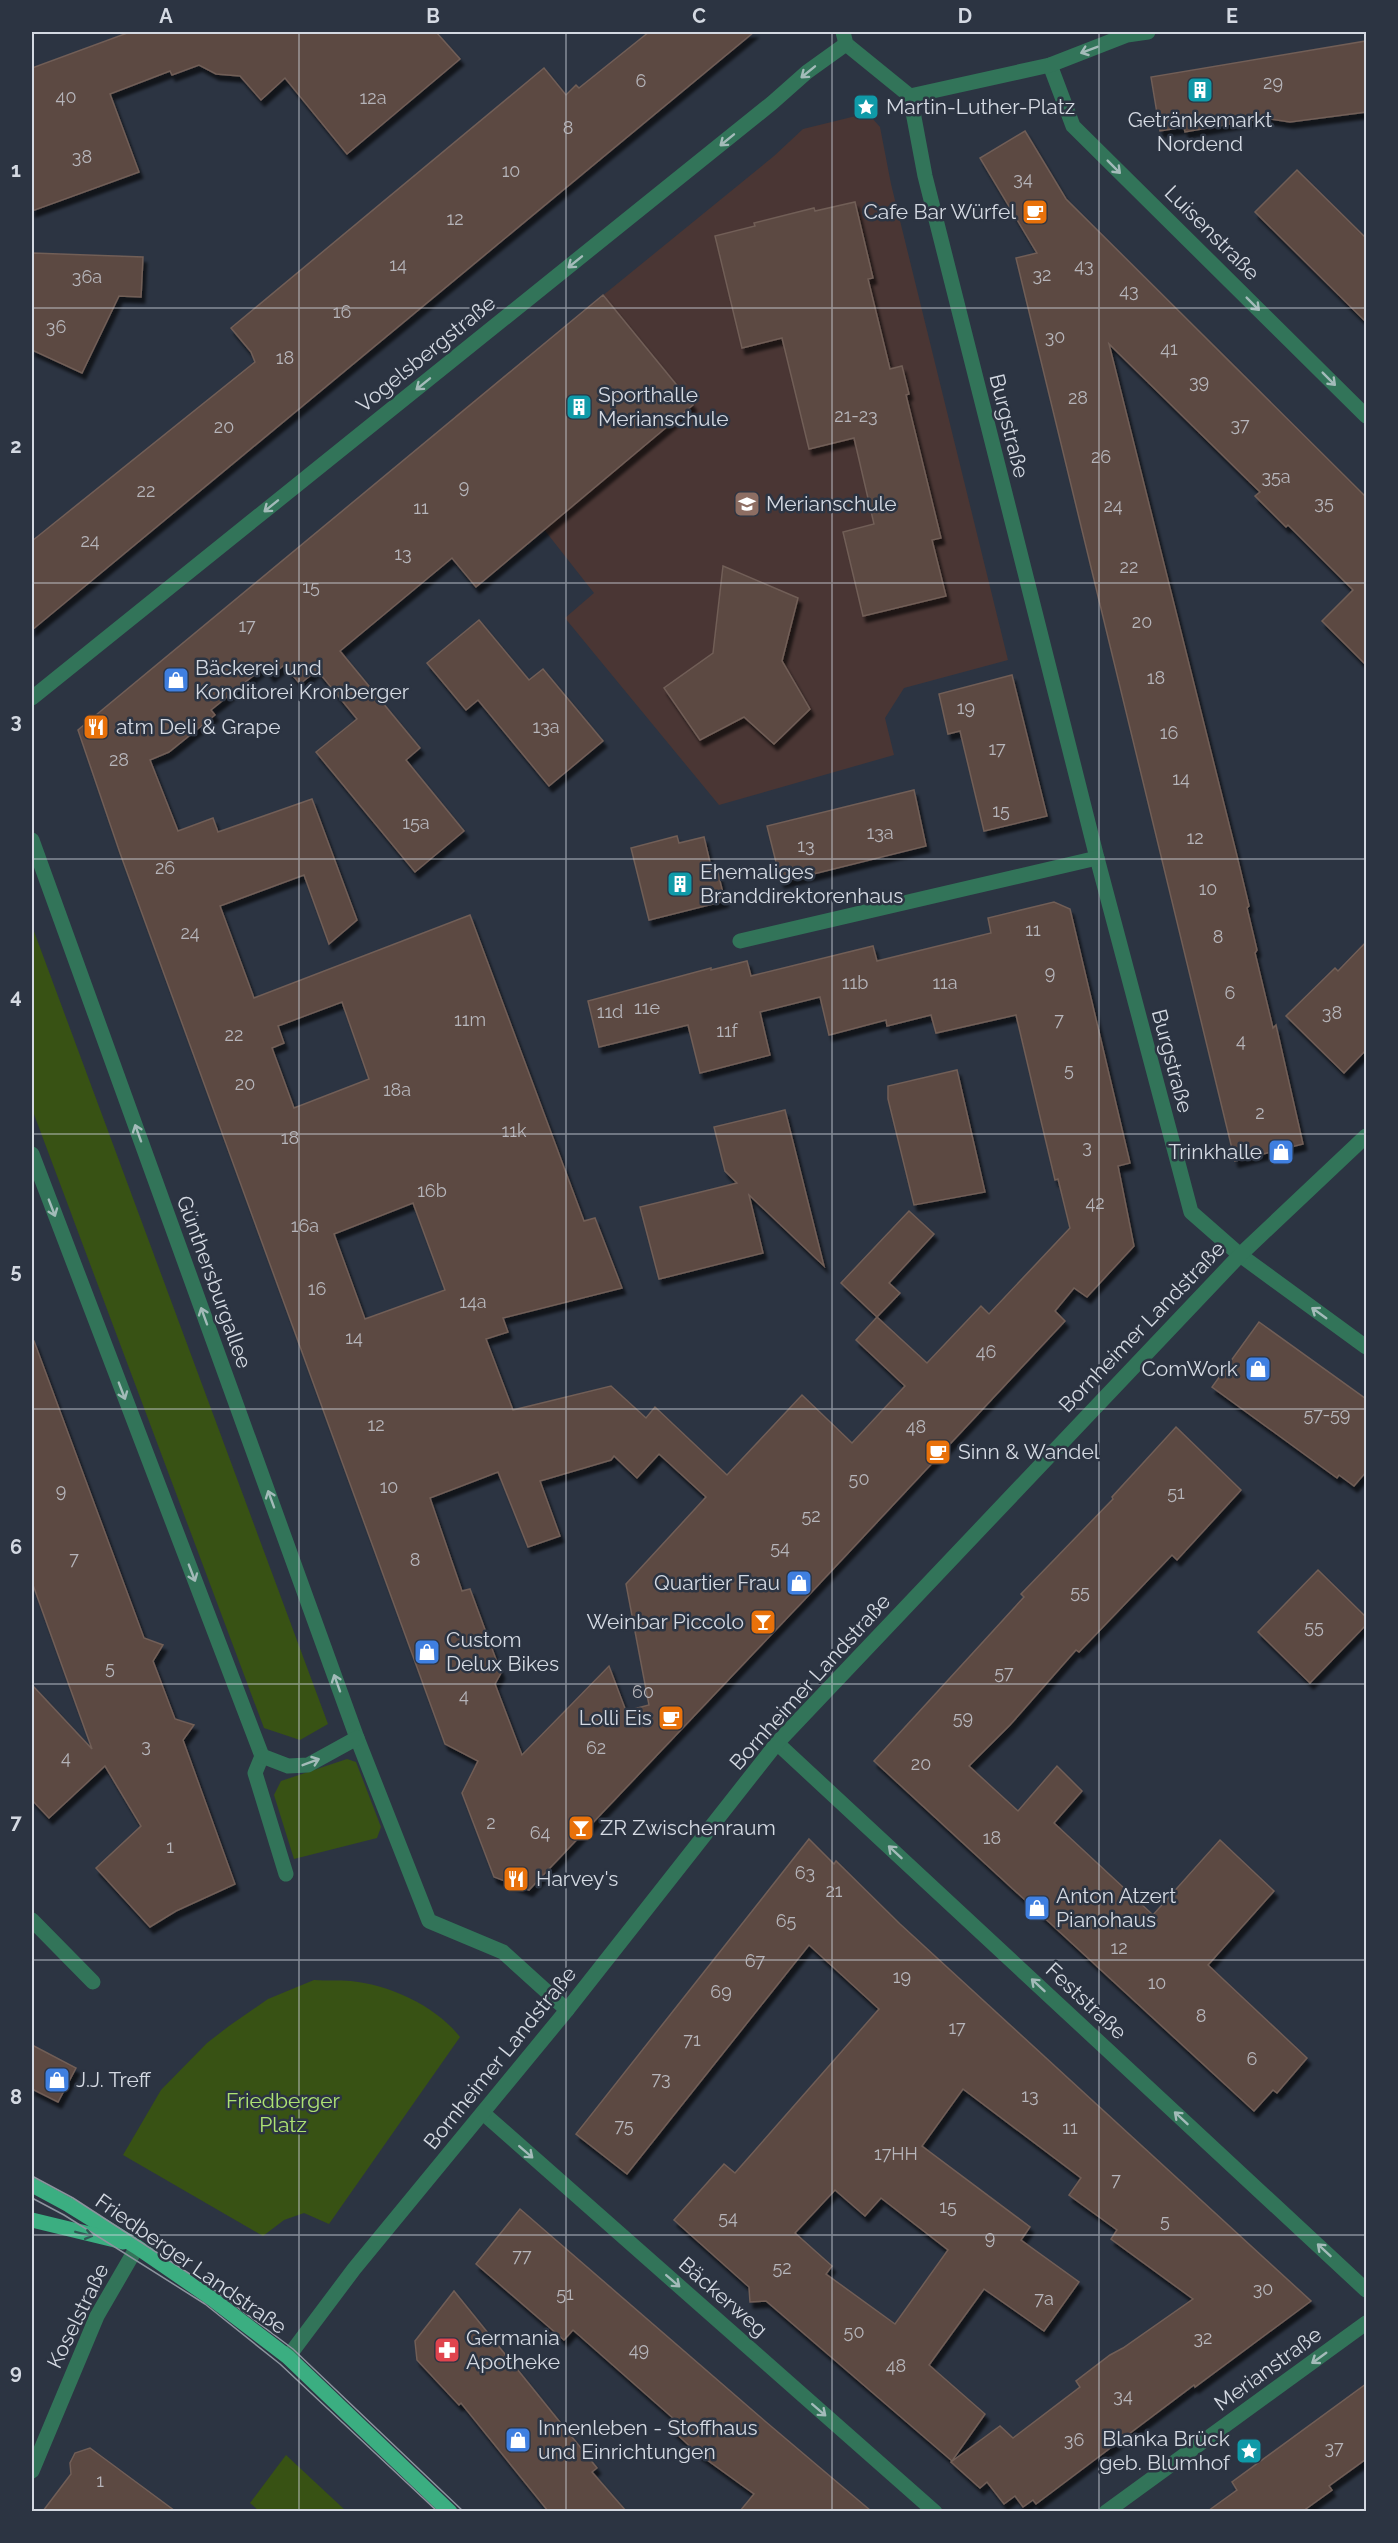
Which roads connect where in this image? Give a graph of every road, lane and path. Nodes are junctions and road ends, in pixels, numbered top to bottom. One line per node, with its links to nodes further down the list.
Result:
1 (1148, 32): 3 (street, one-way to 3)
2 (844, 38): 4 (street); 6 (street, Vogelsbergstraße, one-way to 6)
3 (1050, 65): 4 (street); 5 (street, Luisenstraße, one-way to 5)
4 (910, 96): 8 (street, Burgstraße)
5 (1366, 416)
6 (32, 698)
7 (32, 840): 14 (street, Günthersburgallee, one-way to 7)
8 (1097, 858): 9 (street); 12 (street, Burgstraße)
9 (740, 941)
10 (1366, 1136): 12 (street, Bornheimer Landstraße)
11 (32, 1154): 16 (street, one-way to 16)
12 (1240, 1255): 13 (street, Burgstraße, one-way to 12); 15 (street, Bornheimer Landstraße)
13 (1366, 1347)
14 (357, 1738): 16 (street, one-way to 14); 20 (street, Günthersburgallee)
15 (777, 1743): 20 (street, Bornheimer Landstraße); 25 (street, Feststraße, one-way to 15)
16 (262, 1756): 17 (street)
17 (286, 1874)
18 (33, 1922): 19 (street)
19 (93, 1982)
20 (567, 2010): 21 (street, Bornheimer Landstraße)
21 (483, 2113): 27 (street, Bornheimer Landstraße); 30 (street, Bäckerweg, one-way to 30)
22 (32, 2185): 24 (main road, Friedberger Landstraße)
23 (32, 2220): 24 (main road, one-way to 24)
24 (137, 2247): 27 (main road, Friedberger Landstraße); 28 (street, Koselstraße)
25 (1366, 2290)
26 (1366, 2324): 31 (street, Merianstraße, one-way to 31)
27 (288, 2357): 29 (main road, Friedberger Landstraße)
28 (32, 2471)
29 (450, 2511)
30 (935, 2511)
31 (1106, 2511)

